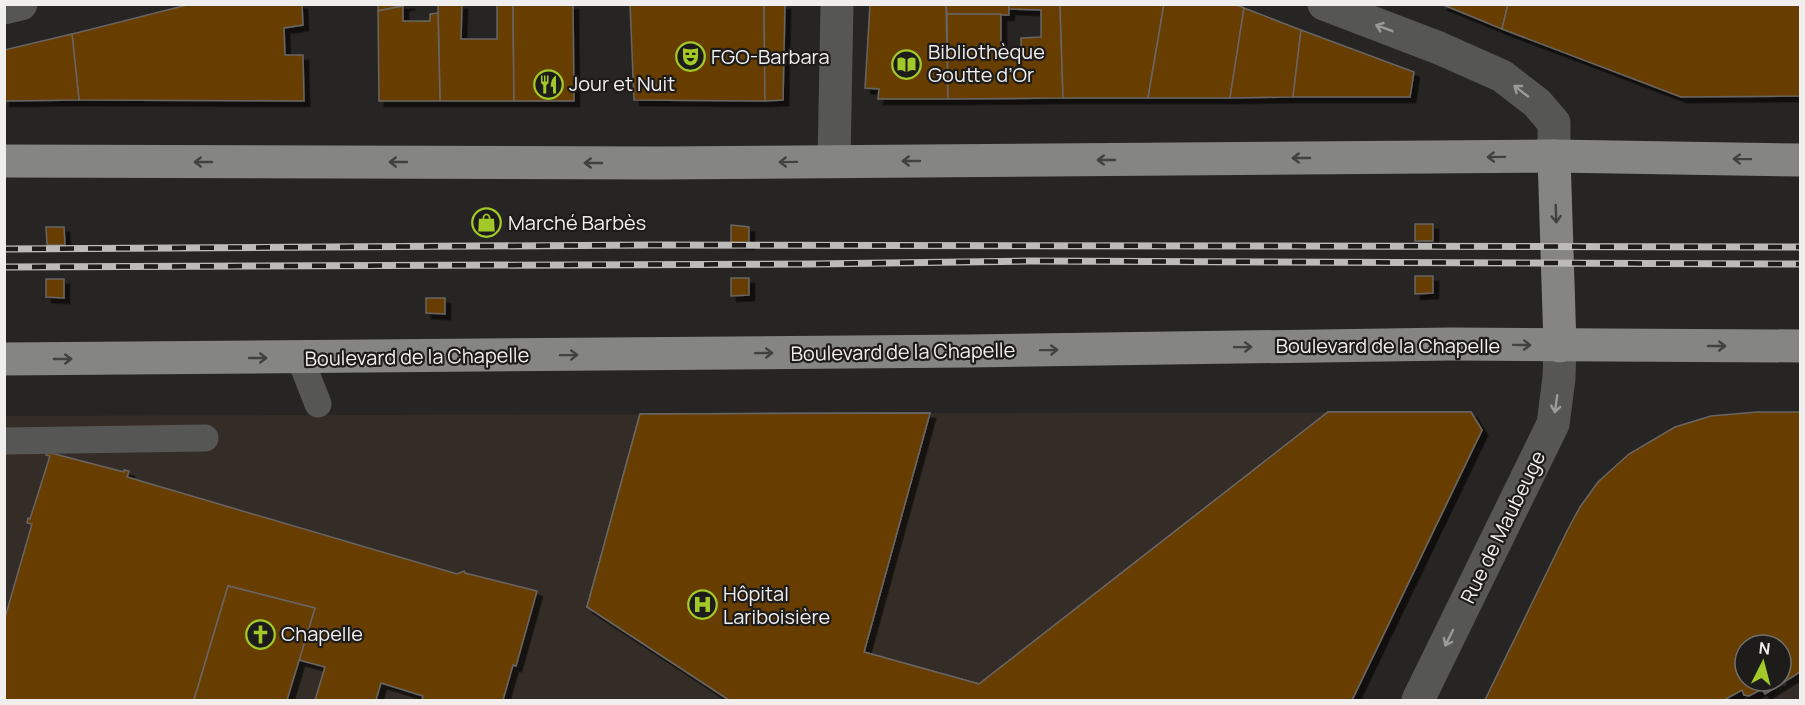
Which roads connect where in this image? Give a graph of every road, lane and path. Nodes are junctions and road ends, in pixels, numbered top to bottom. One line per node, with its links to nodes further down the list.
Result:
1 (21, 4): 4 (street)
2 (837, 4): 8 (street)
3 (1324, 4): 5 (street, one-way to 3)
4 (4, 8)
5 (1554, 156): 6 (main road, one-way to 5); 8 (main road, one-way to 8); 9 (main road, one-way to 9)
6 (1800, 160)
7 (4, 161): 8 (main road, one-way to 7)
8 (834, 161)
9 (1560, 346): 10 (main road, Boulevard de la Chapelle, one-way to 10); 11 (main road, Boulevard de la Chapelle, one-way to 9); 16 (street, Rue de Maubeuge, one-way to 16)
10 (1800, 346)
11 (300, 358): 12 (main road, Boulevard de la Chapelle, one-way to 11); 13 (lane)
12 (4, 359)
13 (318, 405)
14 (205, 438): 15 (lane)
15 (4, 441)
16 (1418, 700)

